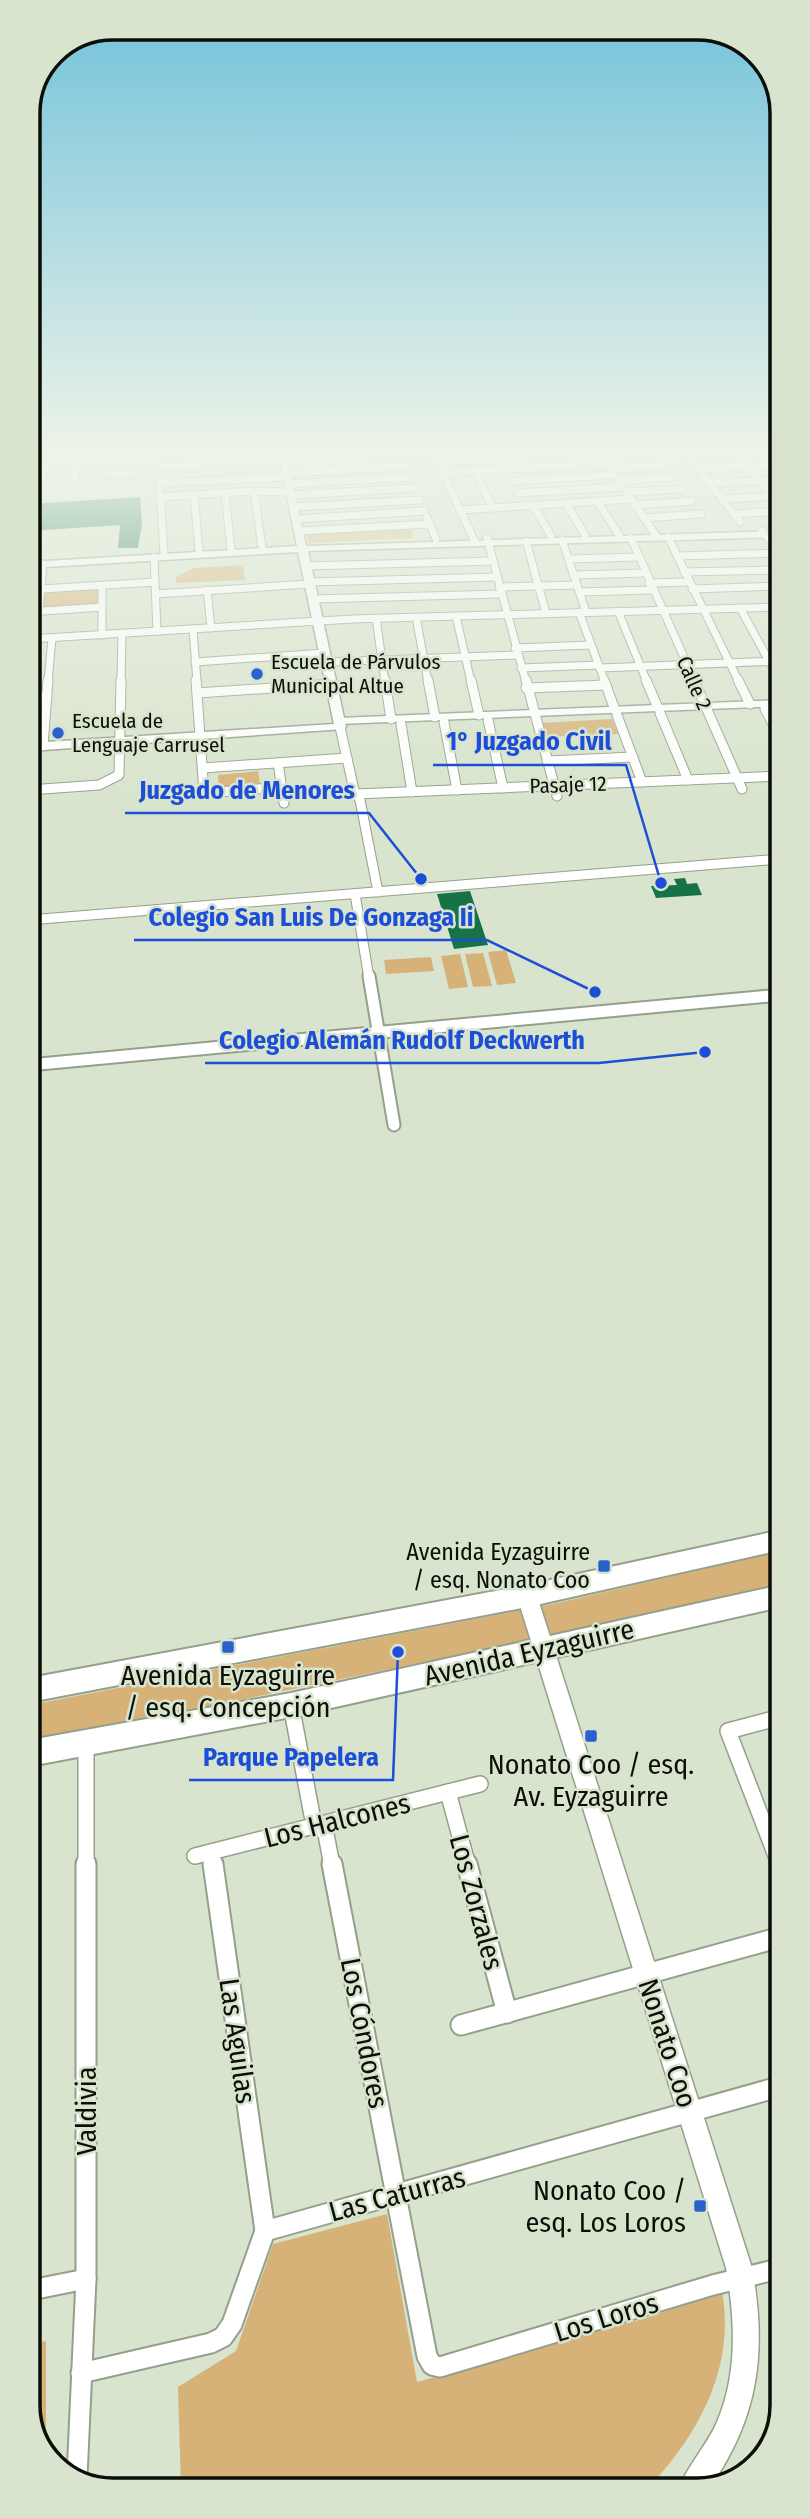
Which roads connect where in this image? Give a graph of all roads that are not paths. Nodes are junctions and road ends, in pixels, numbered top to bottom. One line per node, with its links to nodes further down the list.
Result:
1 (42, 571): 21 (street)
2 (157, 571): 14 (street)
3 (307, 571): 15 (main road)
4 (392, 571): 13 (street)
5 (495, 571): 12 (street)
6 (535, 571): 17 (street)
7 (573, 571): 11 (street)
8 (732, 571): 9 (street)
9 (684, 572): 18 (street)
10 (645, 573): 11 (street); 20 (street, Calle 2)
11 (574, 575): 22 (street)
12 (497, 577): 13 (street); 24 (street)
13 (393, 580): 15 (street); 26 (street)
14 (155, 582): 16 (street); 25 (street)
15 (309, 583): 23 (street); 27 (main road)
16 (102, 586): 21 (street); 29 (street)
17 (539, 586): 22 (street); 24 (street); 37 (street)
18 (690, 586): 19 (street); 20 (street); 32 (street)
19 (770, 586)
20 (651, 587): 22 (street); 33 (street, Calle 2)
21 (41, 589): 28 (street)
22 (578, 589): 36 (street)
23 (207, 590): 25 (street); 44 (street)
24 (500, 591): 26 (street); 38 (street)
25 (156, 594): 46 (street)
26 (395, 597): 27 (street); 40 (street)
27 (313, 599): 43 (main road)
28 (40, 600)
29 (102, 607): 34 (street); 48 (street)
30 (770, 607): 31 (street)
31 (740, 608): 32 (street); 57 (street)
32 (701, 609): 33 (street); 59 (street)
33 (660, 610): 35 (street); 60 (street, Calle 2)
34 (40, 611)
35 (618, 611): 36 (street); 62 (street)
36 (583, 612): 37 (street); 51 (street)
37 (546, 613): 38 (street)
38 (506, 614): 39 (street); 52 (street)
39 (456, 615): 41 (street); 53 (street)
40 (397, 617): 41 (street); 42 (street)
41 (416, 617): 55 (street)
42 (376, 618): 43 (street); 56 (street)
43 (317, 621): 44 (street); 54 (main road)
44 (211, 628): 45 (street)
45 (193, 629): 46 (street); 58 (street)
46 (157, 631): 47 (street)
47 (122, 634): 48 (street); 84 (street)
48 (102, 635): 49 (street)
49 (52, 638): 50 (street); 69 (street)
50 (40, 639)
51 (592, 645): 52 (street); 61 (street)
52 (516, 651): 53 (street); 63 (street)
53 (465, 657): 55 (street); 78 (street)
54 (325, 658): 56 (street); 58 (street); 64 (main road)
55 (424, 658): 56 (street); 80 (street)
56 (383, 660): 81 (street)
57 (769, 661): 59 (street)
58 (195, 662): 67 (street)
59 (729, 663): 60 (street); 70 (street)
60 (685, 665): 62 (street); 73 (street, Calle 2)
61 (599, 666): 62 (street); 63 (street); 65 (street)
62 (641, 666): 75 (street)
63 (521, 668): 66 (street)
64 (331, 684): 67 (street); 82 (main road)
65 (606, 685): 66 (street); 76 (street)
66 (526, 688): 77 (street)
67 (197, 694): 83 (street)
68 (40, 697): 69 (street)
69 (47, 697): 86 (street)
70 (750, 704): 71 (street); 73 (street)
71 (770, 705)
72 (770, 708): 74 (street)
73 (705, 709): 74 (street); 75 (street); 93 (street, Calle 2)
74 (765, 709): 79 (street)
75 (659, 710): 76 (street); 94 (street)
76 (616, 712): 77 (street); 87 (street)
77 (534, 716): 78 (street); 89 (street)
78 (483, 718): 80 (street); 98 (street)
79 (770, 718)
80 (440, 720): 81 (street); 101 (street)
81 (396, 721): 82 (street); 102 (street)
82 (340, 724): 83 (main road); 88 (street)
83 (200, 734): 84 (main road); 91 (street)
84 (121, 740): 86 (main road); 99 (street)
85 (40, 746): 86 (main road)
86 (43, 746)
87 (633, 757): 89 (street); 95 (street)
88 (347, 758): 90 (street); 104 (street)
89 (547, 761): 96 (street)
90 (278, 763): 91 (street); 97 (street)
91 (203, 768): 103 (street)
92 (770, 776): 93 (street, Pasaje 12)
93 (737, 778): 94 (street, Pasaje 12); 100 (street, Calle 2)
94 (688, 780): 95 (street, Pasaje 12)
95 (642, 782): 96 (street, Pasaje 12)
96 (554, 785): 98 (street, Pasaje 12); 106 (street)
97 (282, 787): 103 (street); 107 (street)
98 (503, 788): 101 (street, Pasaje 12)
99 (40, 789)
100 (742, 789)
101 (457, 790): 102 (street, Pasaje 12)
102 (411, 792): 104 (street, Pasaje 12)
103 (204, 793): 105 (street)
104 (356, 794): 109 (street)
105 (182, 795)
106 (557, 796)
107 (284, 803)
108 (770, 860): 109 (street)
109 (378, 892): 110 (street)
110 (355, 894): 111 (street); 113 (street)
111 (40, 919)
112 (770, 996): 113 (street)
113 (379, 1032): 114 (street); 115 (street)
114 (40, 1064)
115 (394, 1125)
116 (770, 1542): 117 (main road)
117 (527, 1596): 119 (street, Nonato Coo); 120 (main road)
118 (770, 1598): 119 (main road, Avenida Eyzaguirre)
119 (543, 1649): 121 (main road, Avenida Eyzaguirre); 131 (street, Nonato Coo)
120 (40, 1688)
121 (292, 1705): 123 (main road, Avenida Eyzaguirre); 127 (street, Los Cóndores)
122 (770, 1720): 128 (street)
123 (86, 1744): 124 (main road, Avenida Eyzaguirre); 139 (street, Valdivia)
124 (40, 1751)
125 (480, 1784): 126 (street, Los Halcones)
126 (448, 1792): 127 (street, Los Halcones); 132 (street, Los Zorzales)
127 (318, 1825): 129 (street, Los Halcones); 136 (street, Los Cóndores)
128 (770, 1839)
129 (203, 1854): 137 (street, Las Aguilas)
130 (770, 1940): 131 (street)
131 (647, 1975): 132 (street); 135 (street, Nonato Coo)
132 (507, 2013): 133 (street)
133 (461, 2025)
134 (770, 2090): 135 (street, Las Caturras)
135 (691, 2113): 136 (street, Las Caturras); 140 (street, Nonato Coo)
136 (397, 2194): 137 (street, Las Caturras); 142 (street, Los Cóndores)
137 (265, 2231): 143 (street)
138 (770, 2272): 140 (street, Los Loros)
139 (86, 2280): 141 (street); 143 (street, Valdivia)
140 (742, 2280): 142 (street, Los Loros); 145 (street, Nonato Coo)
141 (40, 2288)
142 (432, 2365)
143 (81, 2373): 144 (street, Valdivia)
144 (77, 2468)
145 (699, 2478)

